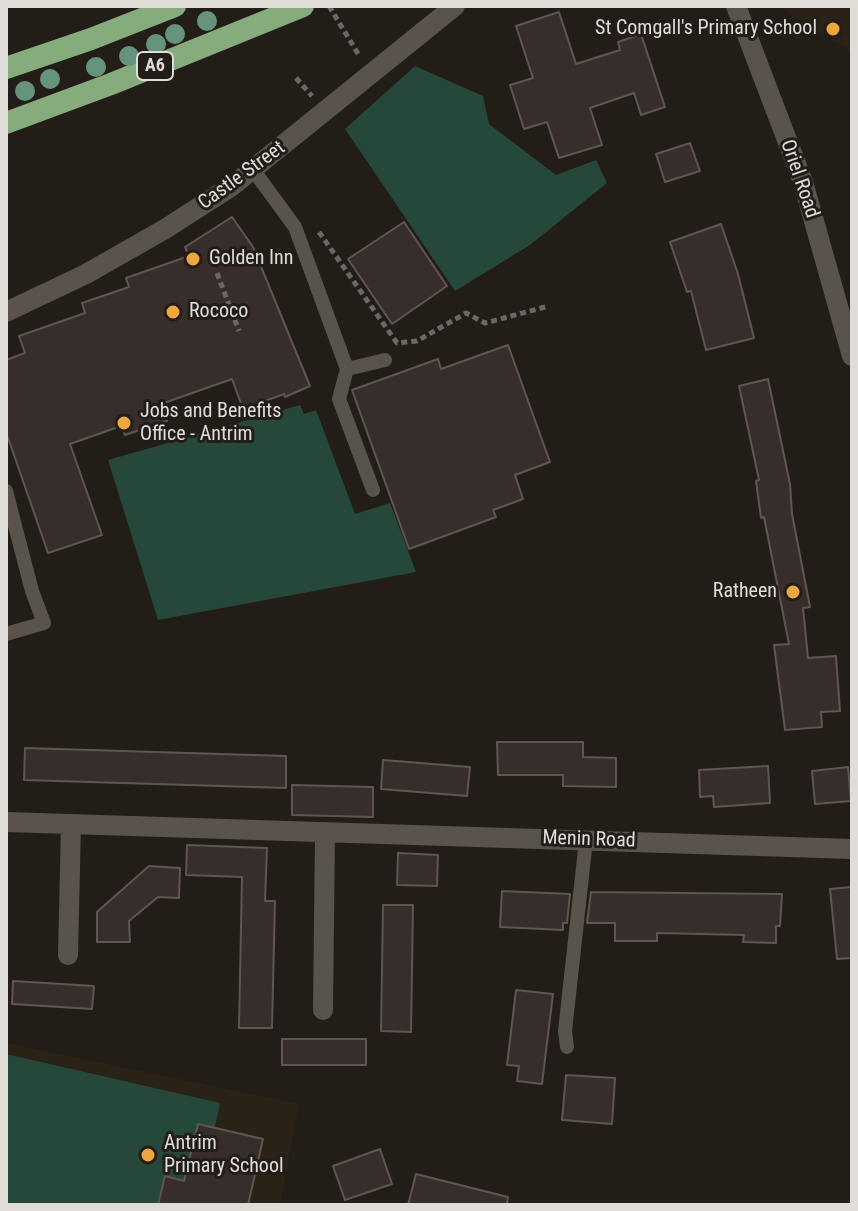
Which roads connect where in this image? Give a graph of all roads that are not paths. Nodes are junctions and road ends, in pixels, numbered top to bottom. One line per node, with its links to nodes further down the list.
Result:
1 (175, 6): 5 (highway, A6)
2 (303, 6): 6 (highway, A6)
3 (455, 6): 7 (street, Castle Street)
4 (736, 6): 9 (street, Oriel Road)
5 (6, 68)
6 (6, 123)
7 (254, 171): 8 (street, Castle Street); 11 (lane)
8 (6, 312)
9 (852, 356)
10 (385, 360): 11 (lane)
11 (347, 369): 12 (lane)
12 (373, 490)
13 (6, 491): 14 (lane)
14 (13, 542): 15 (lane)
15 (6, 634)
16 (6, 822): 17 (street, Menin Road)
17 (71, 824): 18 (street, Menin Road); 21 (street)
18 (325, 832): 19 (street, Menin Road); 22 (street)
19 (586, 840): 20 (street, Menin Road); 23 (lane)
20 (852, 849)
21 (68, 955)
22 (323, 1010)
23 (567, 1047)

